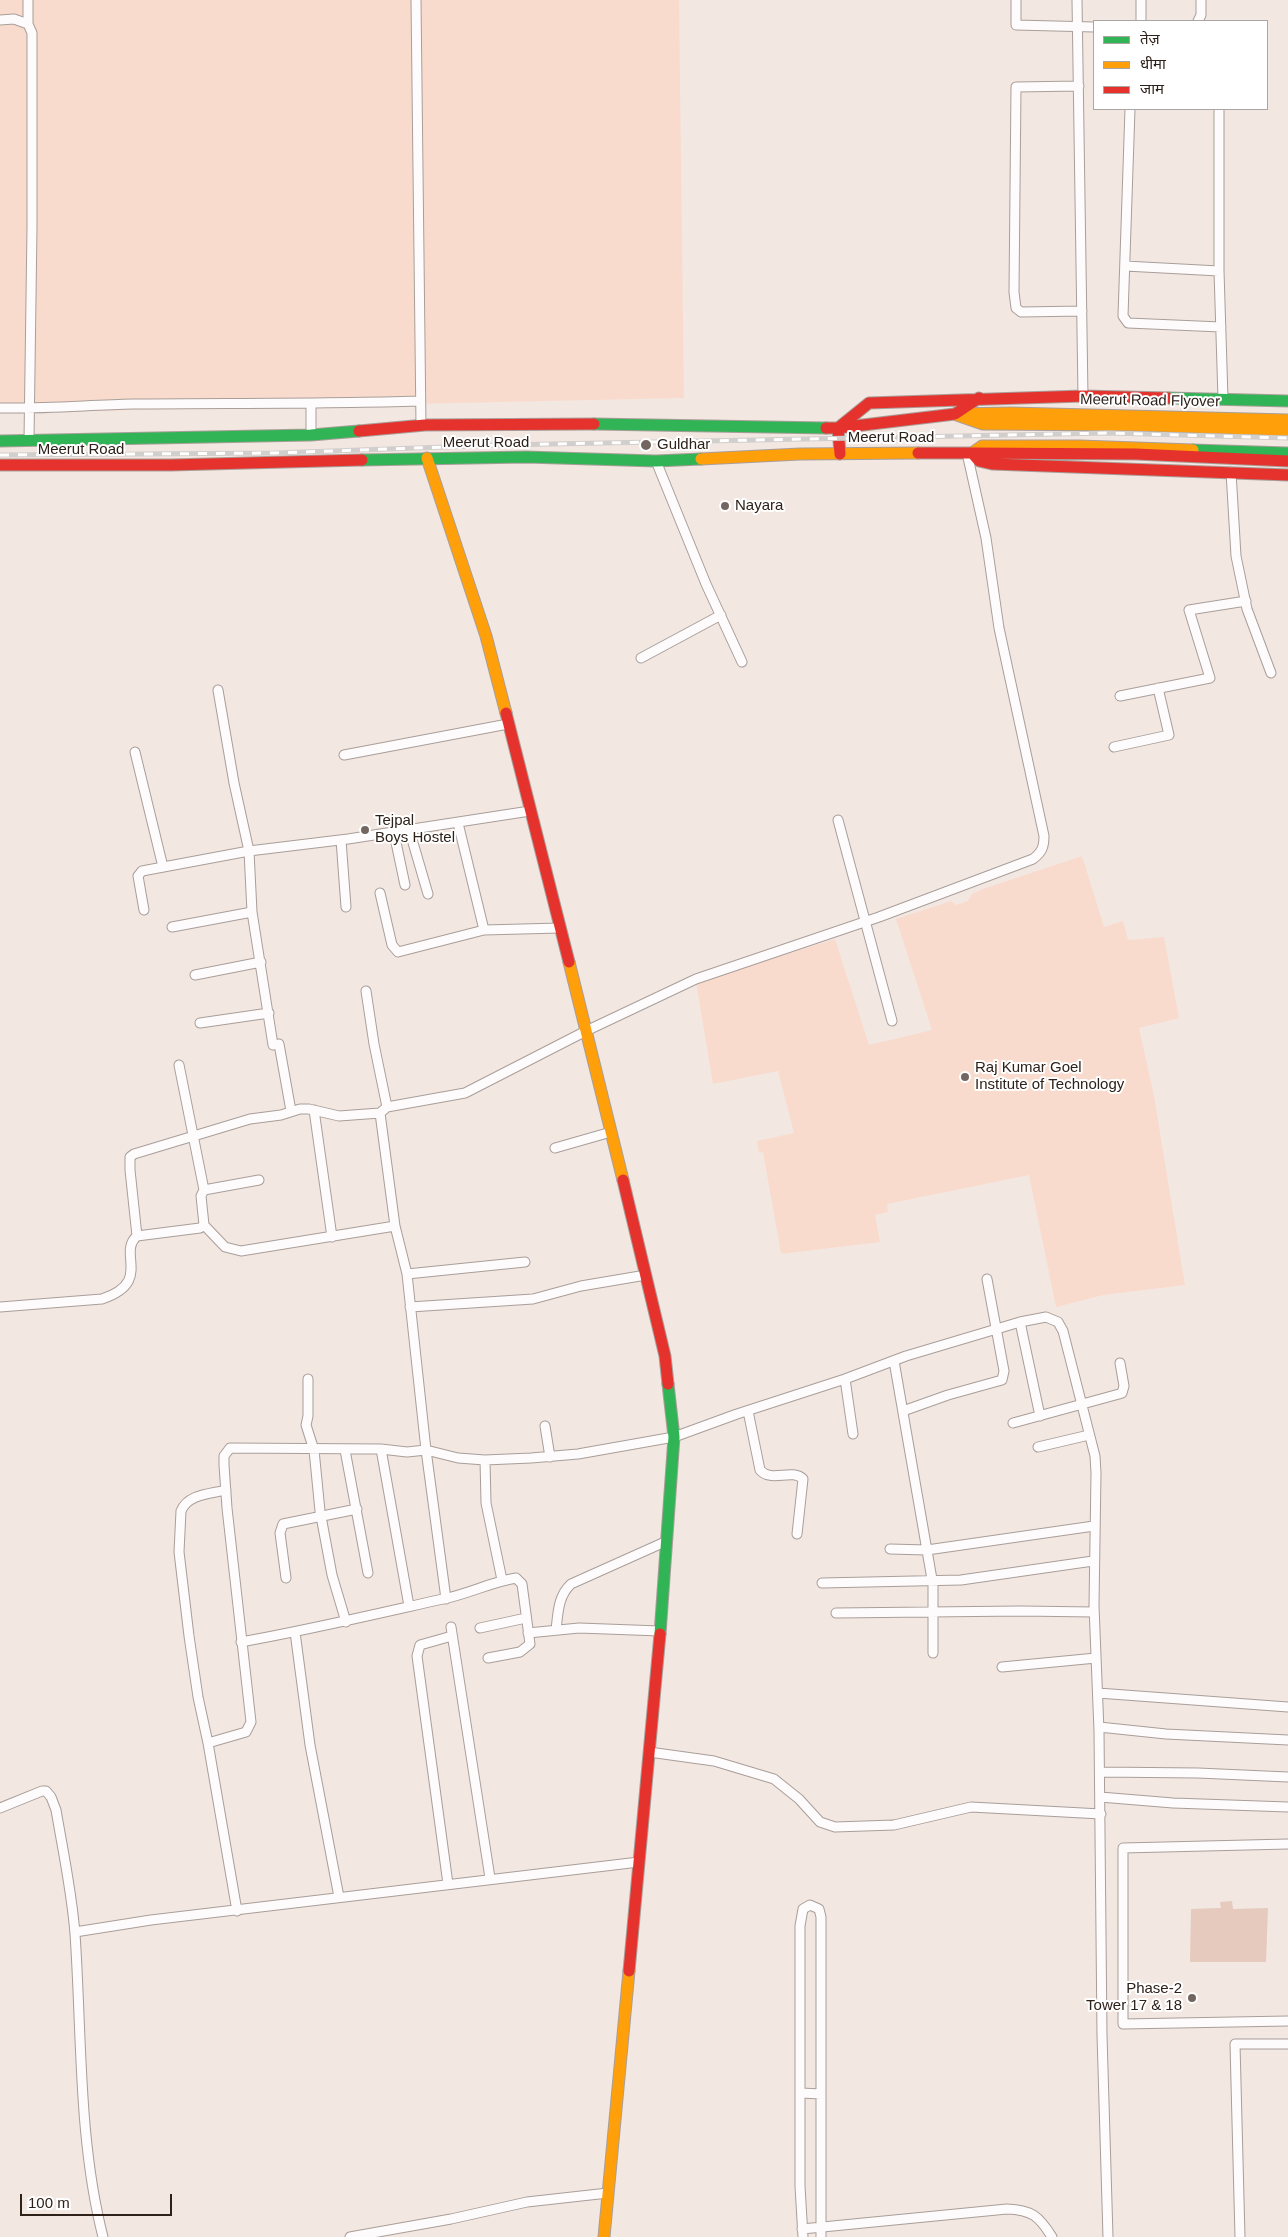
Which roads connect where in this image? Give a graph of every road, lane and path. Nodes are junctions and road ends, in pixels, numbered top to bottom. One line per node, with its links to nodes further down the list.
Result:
1 (28, 0): 10 (street)
2 (416, 0): 23 (street)
3 (1016, 0): 11 (street)
4 (1078, 0): 11 (street)
5 (1141, 0): 8 (street)
6 (1201, 0): 9 (street)
7 (0, 20): 10 (street)
8 (1141, 20)
9 (1198, 20)
10 (28, 24): 27 (street)
11 (1078, 27): 12 (street); 13 (street)
12 (1093, 27)
13 (1078, 86): 18 (street); 18 (street)
14 (1130, 110): 16 (street)
15 (1219, 110): 17 (street)
16 (1125, 266): 17 (street); 19 (street)
17 (1219, 271): 19 (street)
18 (1082, 311): 20 (street)
19 (1221, 327): 22 (street)
20 (1083, 396): 21 (main road); 22 (main road)
21 (979, 398): 28 (main road); 31 (main road)
22 (1223, 399): 24 (main road)
23 (419, 401): 25 (street); 30 (street)
24 (1288, 401)
25 (311, 404): 27 (street); 33 (street)
26 (0, 408): 27 (street)
27 (29, 409): 34 (street)
28 (955, 414): 29 (main road, Meerut Road Flyover); 31 (main road, Meerut Road); 32 (main road)
29 (1288, 420)
30 (421, 426): 31 (main road, Meerut Road); 33 (main road, Meerut Road)
31 (838, 428): 38 (main road)
32 (1288, 430)
33 (311, 435): 34 (main road, Meerut Road)
34 (29, 440): 35 (main road, Meerut Road)
35 (0, 441)
36 (969, 453): 37 (main road); 38 (main road, Meerut Road); 41 (main road, Meerut Road); 43 (main road); 71 (street)
37 (1288, 453)
38 (840, 454): 40 (main road, Meerut Road)
39 (427, 458): 40 (main road, Meerut Road); 42 (main road, Meerut Road); 53 (main road)
40 (656, 461): 46 (street)
41 (1288, 461)
42 (0, 465)
43 (1231, 472): 44 (main road); 45 (street)
44 (1288, 475)
45 (1246, 601): 49 (street); 50 (street)
46 (721, 615): 47 (street); 48 (street)
47 (641, 658)
48 (742, 662)
49 (1271, 673)
50 (1158, 688): 52 (street); 54 (street)
51 (218, 690): 63 (street)
52 (1120, 696)
53 (508, 724): 56 (street); 57 (main road)
54 (1114, 747)
55 (135, 752): 64 (street)
56 (344, 755)
57 (530, 811): 59 (street); 73 (main road)
58 (838, 820): 71 (street)
59 (458, 823): 60 (street); 74 (street)
60 (409, 829): 61 (street); 67 (street)
61 (394, 832): 62 (street); 65 (street)
62 (341, 840): 63 (street); 68 (street)
63 (249, 851): 64 (street); 70 (street)
64 (162, 868): 69 (street)
65 (405, 885)
66 (380, 893): 74 (street)
67 (428, 894)
68 (346, 907)
69 (144, 910)
70 (252, 912): 72 (street); 75 (street)
71 (866, 921): 79 (street); 81 (street)
72 (172, 927)
73 (560, 928): 74 (street); 81 (main road)
74 (484, 930)
75 (261, 962): 76 (street); 78 (street)
76 (195, 975)
77 (366, 991): 84 (street)
78 (269, 1012): 80 (street); 85 (street)
79 (892, 1021)
80 (200, 1024)
81 (586, 1031): 84 (street); 86 (main road)
82 (179, 1065): 87 (street)
83 (314, 1110): 84 (street); 85 (street); 94 (street)
84 (383, 1110): 92 (street)
85 (292, 1111): 87 (street)
86 (612, 1132): 88 (street); 97 (main road)
87 (192, 1136): 90 (street); 93 (street)
88 (555, 1148)
89 (259, 1180): 90 (street)
90 (204, 1190): 91 (street)
91 (204, 1225): 93 (street); 94 (street)
92 (395, 1226): 94 (street); 96 (street)
93 (137, 1236): 99 (street)
94 (332, 1237)
95 (525, 1262): 96 (street)
96 (407, 1274): 100 (street)
97 (646, 1274): 100 (street); 115 (main road)
98 (987, 1279): 102 (street)
99 (0, 1307)
100 (410, 1307): 120 (street)
101 (1020, 1322): 102 (street); 107 (street); 110 (street)
102 (997, 1330): 103 (street); 109 (street)
103 (894, 1361): 106 (street); 109 (street)
104 (1120, 1363): 107 (street)
105 (308, 1379): 118 (street)
106 (845, 1379): 108 (street); 113 (street)
107 (1082, 1406): 110 (street); 114 (street)
108 (748, 1410): 115 (street); 127 (street)
109 (903, 1411): 130 (street)
110 (1040, 1416): 111 (street)
111 (1013, 1423)
112 (545, 1426): 121 (street)
113 (852, 1434)
114 (1089, 1435): 116 (street); 126 (street)
115 (674, 1437): 121 (street); 128 (main road)
116 (1038, 1447)
117 (382, 1449): 119 (street); 120 (street); 138 (street)
118 (314, 1450): 119 (street); 123 (street); 125 (street)
119 (345, 1450): 124 (street)
120 (426, 1450): 122 (street); 137 (street)
121 (550, 1456): 122 (street)
122 (485, 1460): 134 (street)
123 (226, 1490): 151 (street); 160 (street)
124 (357, 1509): 125 (street); 132 (street)
125 (321, 1516): 133 (street); 143 (street)
126 (1094, 1526): 130 (street); 131 (street)
127 (797, 1534)
128 (668, 1541): 146 (street); 147 (main road)
129 (890, 1549): 130 (street)
130 (927, 1550): 135 (street)
131 (1093, 1561): 135 (street); 139 (street)
132 (368, 1573)
133 (286, 1578)
134 (502, 1580): 137 (street); 142 (street)
135 (933, 1582): 136 (street); 141 (street)
136 (822, 1583)
137 (446, 1599): 138 (street)
138 (409, 1606): 143 (street)
139 (1094, 1612): 141 (street); 154 (street)
140 (836, 1613): 141 (street)
141 (934, 1613): 152 (street)
142 (526, 1618): 145 (street); 149 (street)
143 (346, 1622): 148 (street)
144 (451, 1627): 150 (street)
145 (480, 1628)
146 (556, 1630): 147 (street); 149 (street)
147 (660, 1631): 161 (main road)
148 (295, 1632): 151 (street); 172 (street)
149 (528, 1633): 153 (street)
150 (452, 1636): 170 (street); 171 (street)
151 (241, 1642): 160 (street)
152 (933, 1653)
153 (488, 1658)
154 (1096, 1658): 155 (street); 156 (street)
155 (1002, 1667)
156 (1098, 1693): 157 (street); 158 (street)
157 (1288, 1707)
158 (1099, 1727): 159 (street); 162 (street)
159 (1288, 1740)
160 (208, 1743): 173 (street)
161 (649, 1752): 167 (street); 169 (main road)
162 (1100, 1772): 163 (street); 164 (street)
163 (1288, 1777)
164 (1100, 1797): 165 (street); 167 (street)
165 (1288, 1807)
166 (0, 1808): 174 (street)
167 (1101, 1814): 187 (street)
168 (1288, 1844): 175 (street)
169 (639, 1862): 170 (street); 179 (main road)
170 (490, 1878): 171 (street)
171 (448, 1884): 172 (street)
172 (339, 1897): 173 (street)
173 (237, 1911): 174 (street)
174 (75, 1932): 182 (street)
175 (1288, 2021)
176 (1288, 2044): 188 (street)
177 (800, 2093): 178 (street); 178 (street); 181 (street)
178 (821, 2094): 180 (street)
179 (608, 2193): 183 (street); 184 (main road)
180 (820, 2227): 181 (street); 185 (street); 186 (street)
181 (803, 2233)
182 (102, 2237)
183 (350, 2237)
184 (604, 2237)
185 (821, 2237)
186 (1052, 2237)
187 (1108, 2237)
188 (1240, 2237)

